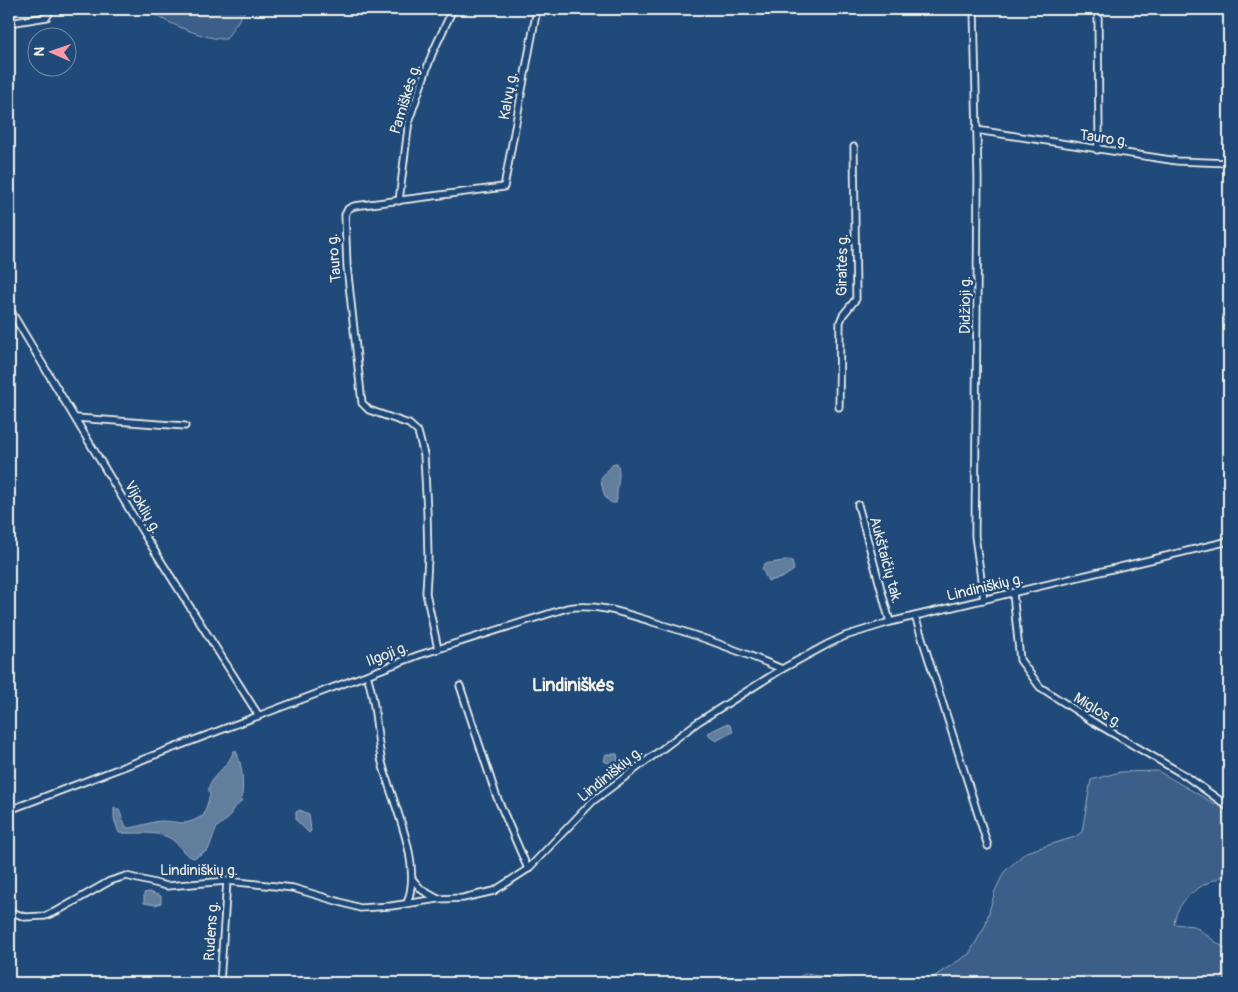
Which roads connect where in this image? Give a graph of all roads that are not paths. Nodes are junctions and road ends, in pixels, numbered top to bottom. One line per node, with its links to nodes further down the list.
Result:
1 (51, 9): 6 (street)
2 (453, 9): 12 (street, Pamiškės g.)
3 (537, 9): 11 (street, Kalvų g.)
4 (974, 9): 7 (street, Didžioji g.)
5 (1098, 9): 9 (street)
6 (9, 23)
7 (976, 130): 9 (street, Tauro g.); 20 (street, Didžioji g.)
8 (854, 147): 14 (street, Giraitės g.)
9 (1097, 150): 10 (street, Tauro g.)
10 (1229, 163)
11 (504, 187): 12 (street, Tauro g.)
12 (399, 200): 23 (street, Tauro g.)
13 (9, 308): 15 (street, Vijoklių g.)
14 (839, 407)
15 (76, 418): 16 (street); 27 (street, Vijoklių g.)
16 (185, 426)
17 (858, 505): 22 (street, Aukštaičių tak.)
18 (1229, 542): 19 (street, Lindiniškių g.)
19 (1013, 593): 20 (street, Lindiniškių g.); 28 (street, Miglos g.)
20 (984, 600): 21 (street, Lindiniškių g.)
21 (915, 616): 22 (street, Lindiniškių g.); 30 (street)
22 (890, 622): 24 (street, Lindiniškių g.)
23 (438, 648): 24 (street, Ilgoji g.); 25 (street, Ilgoji g.)
24 (782, 669): 31 (street, Lindiniškių g.)
25 (367, 675): 27 (street, Ilgoji g.); 32 (street)
26 (460, 686): 31 (street)
27 (259, 716): 29 (street, Ilgoji g.)
28 (1229, 807)
29 (10, 811)
30 (988, 846)
31 (528, 869): 34 (street, Lindiniškių g.)
32 (413, 880): 34 (street); 35 (street)
33 (227, 881): 35 (street, Lindiniškių g.); 36 (street, Lindiniškių g.); 37 (street, Rudens g.)
34 (438, 899): 35 (street, Lindiniškių g.)
35 (407, 903)
36 (9, 911)
37 (220, 983)

